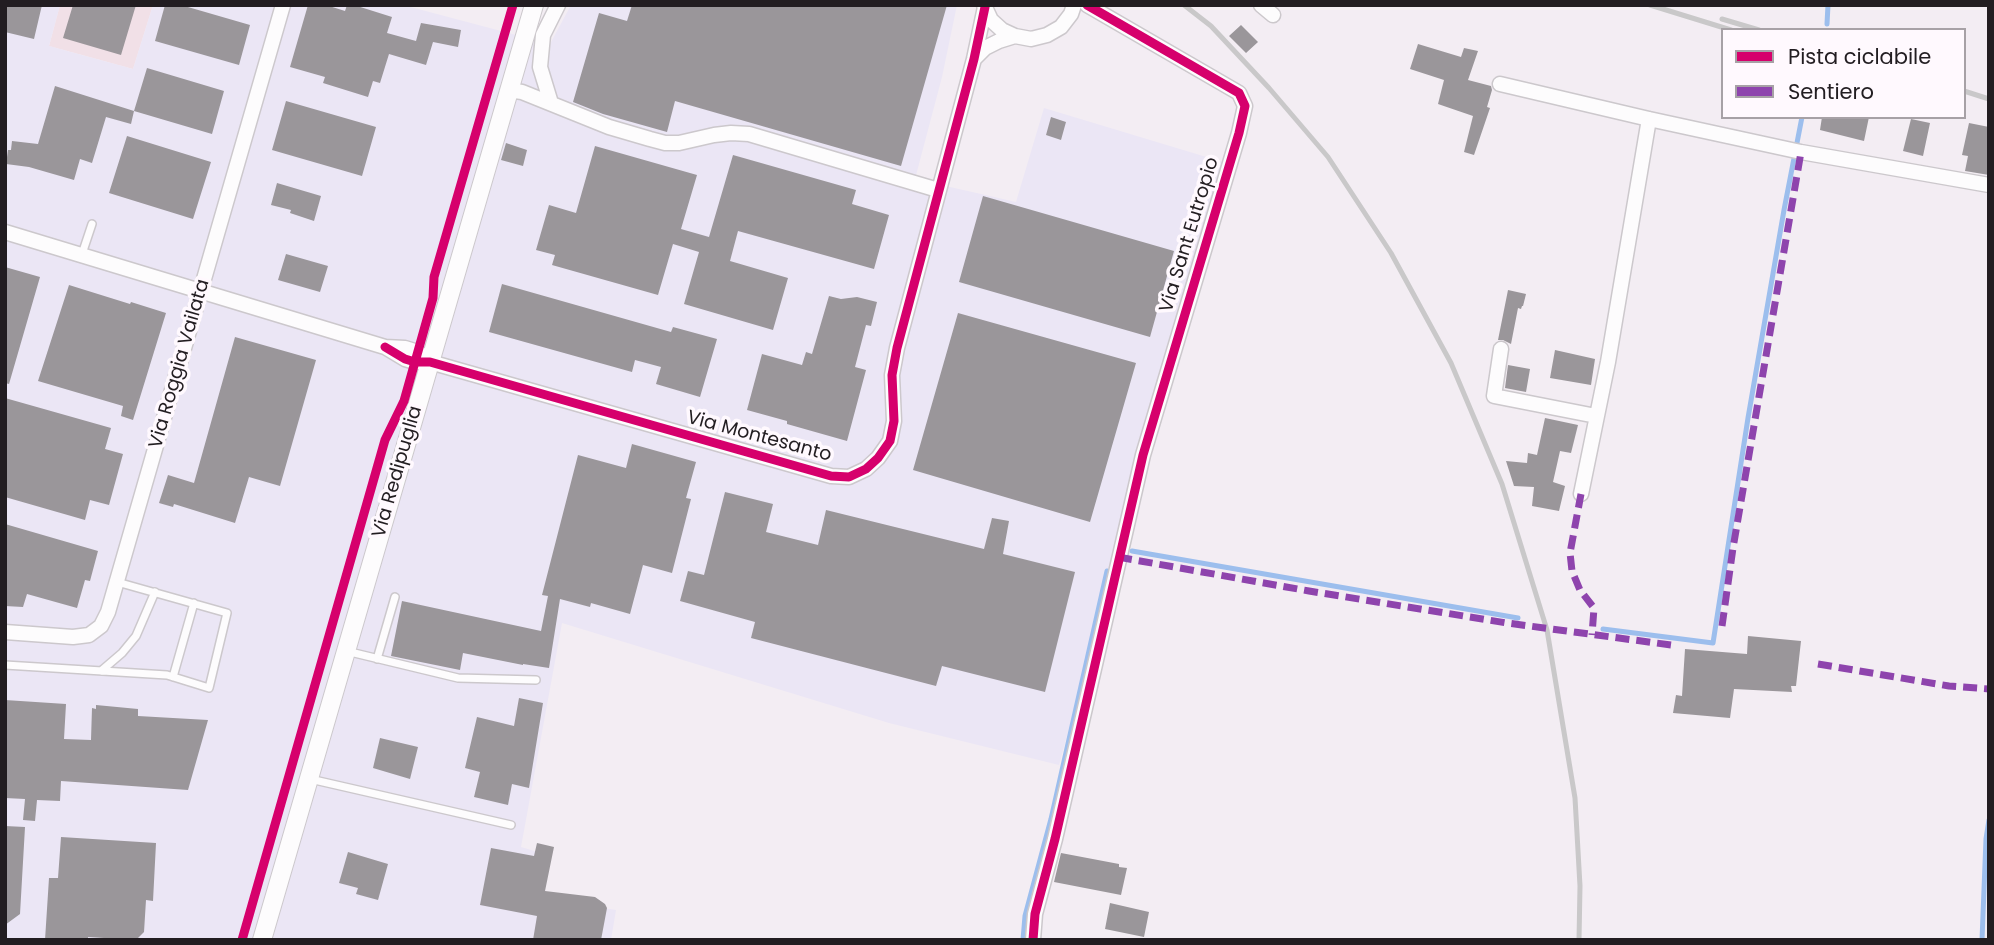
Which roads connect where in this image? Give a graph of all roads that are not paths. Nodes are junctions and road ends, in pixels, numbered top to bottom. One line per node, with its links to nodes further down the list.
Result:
1 (283, 5): 20 (street, Via Roggia Vailata)
2 (534, 5): 12 (street, Via Redipuglia)
3 (558, 5): 13 (street)
4 (1074, 5): 9 (street)
5 (1087, 5): 39 (street, Via Sant Eutropio)
6 (1261, 5): 8 (street)
7 (984, 6): 9 (street); 10 (street, Via Montesanto)
8 (1273, 15)
9 (1015, 36): 10 (street)
10 (974, 59): 16 (street, Via Montesanto)
11 (1500, 84): 14 (street)
12 (508, 90): 13 (street); 22 (street, Via Redipuglia)
13 (551, 103): 16 (street)
14 (1649, 119): 15 (street); 23 (street)
15 (1989, 185)
16 (938, 190): 22 (street, Via Montesanto)
17 (92, 224): 19 (lane)
18 (5, 232): 19 (street, Via Montesanto)
19 (82, 254): 20 (street, Via Montesanto)
20 (202, 290): 22 (street, Via Montesanto); 25 (street, Via Roggia Vailata)
21 (1502, 349): 23 (street)
22 (430, 362): 30 (street, Via Redipuglia)
23 (1596, 416): 24 (street)
24 (1581, 494)
25 (117, 582): 26 (lane); 29 (street, Via Roggia Vailata)
26 (155, 593): 28 (lane); 33 (lane)
27 (395, 597): 31 (lane)
28 (194, 603): 34 (lane); 34 (lane)
29 (5, 632)
30 (346, 651): 31 (lane); 36 (street, Via Redipuglia)
31 (377, 659): 35 (lane)
32 (5, 665): 33 (lane)
33 (101, 671): 34 (lane)
34 (173, 677)
35 (536, 680)
36 (309, 779): 37 (lane); 38 (street, Via Redipuglia)
37 (511, 825)
38 (262, 940)
39 (1033, 940)

